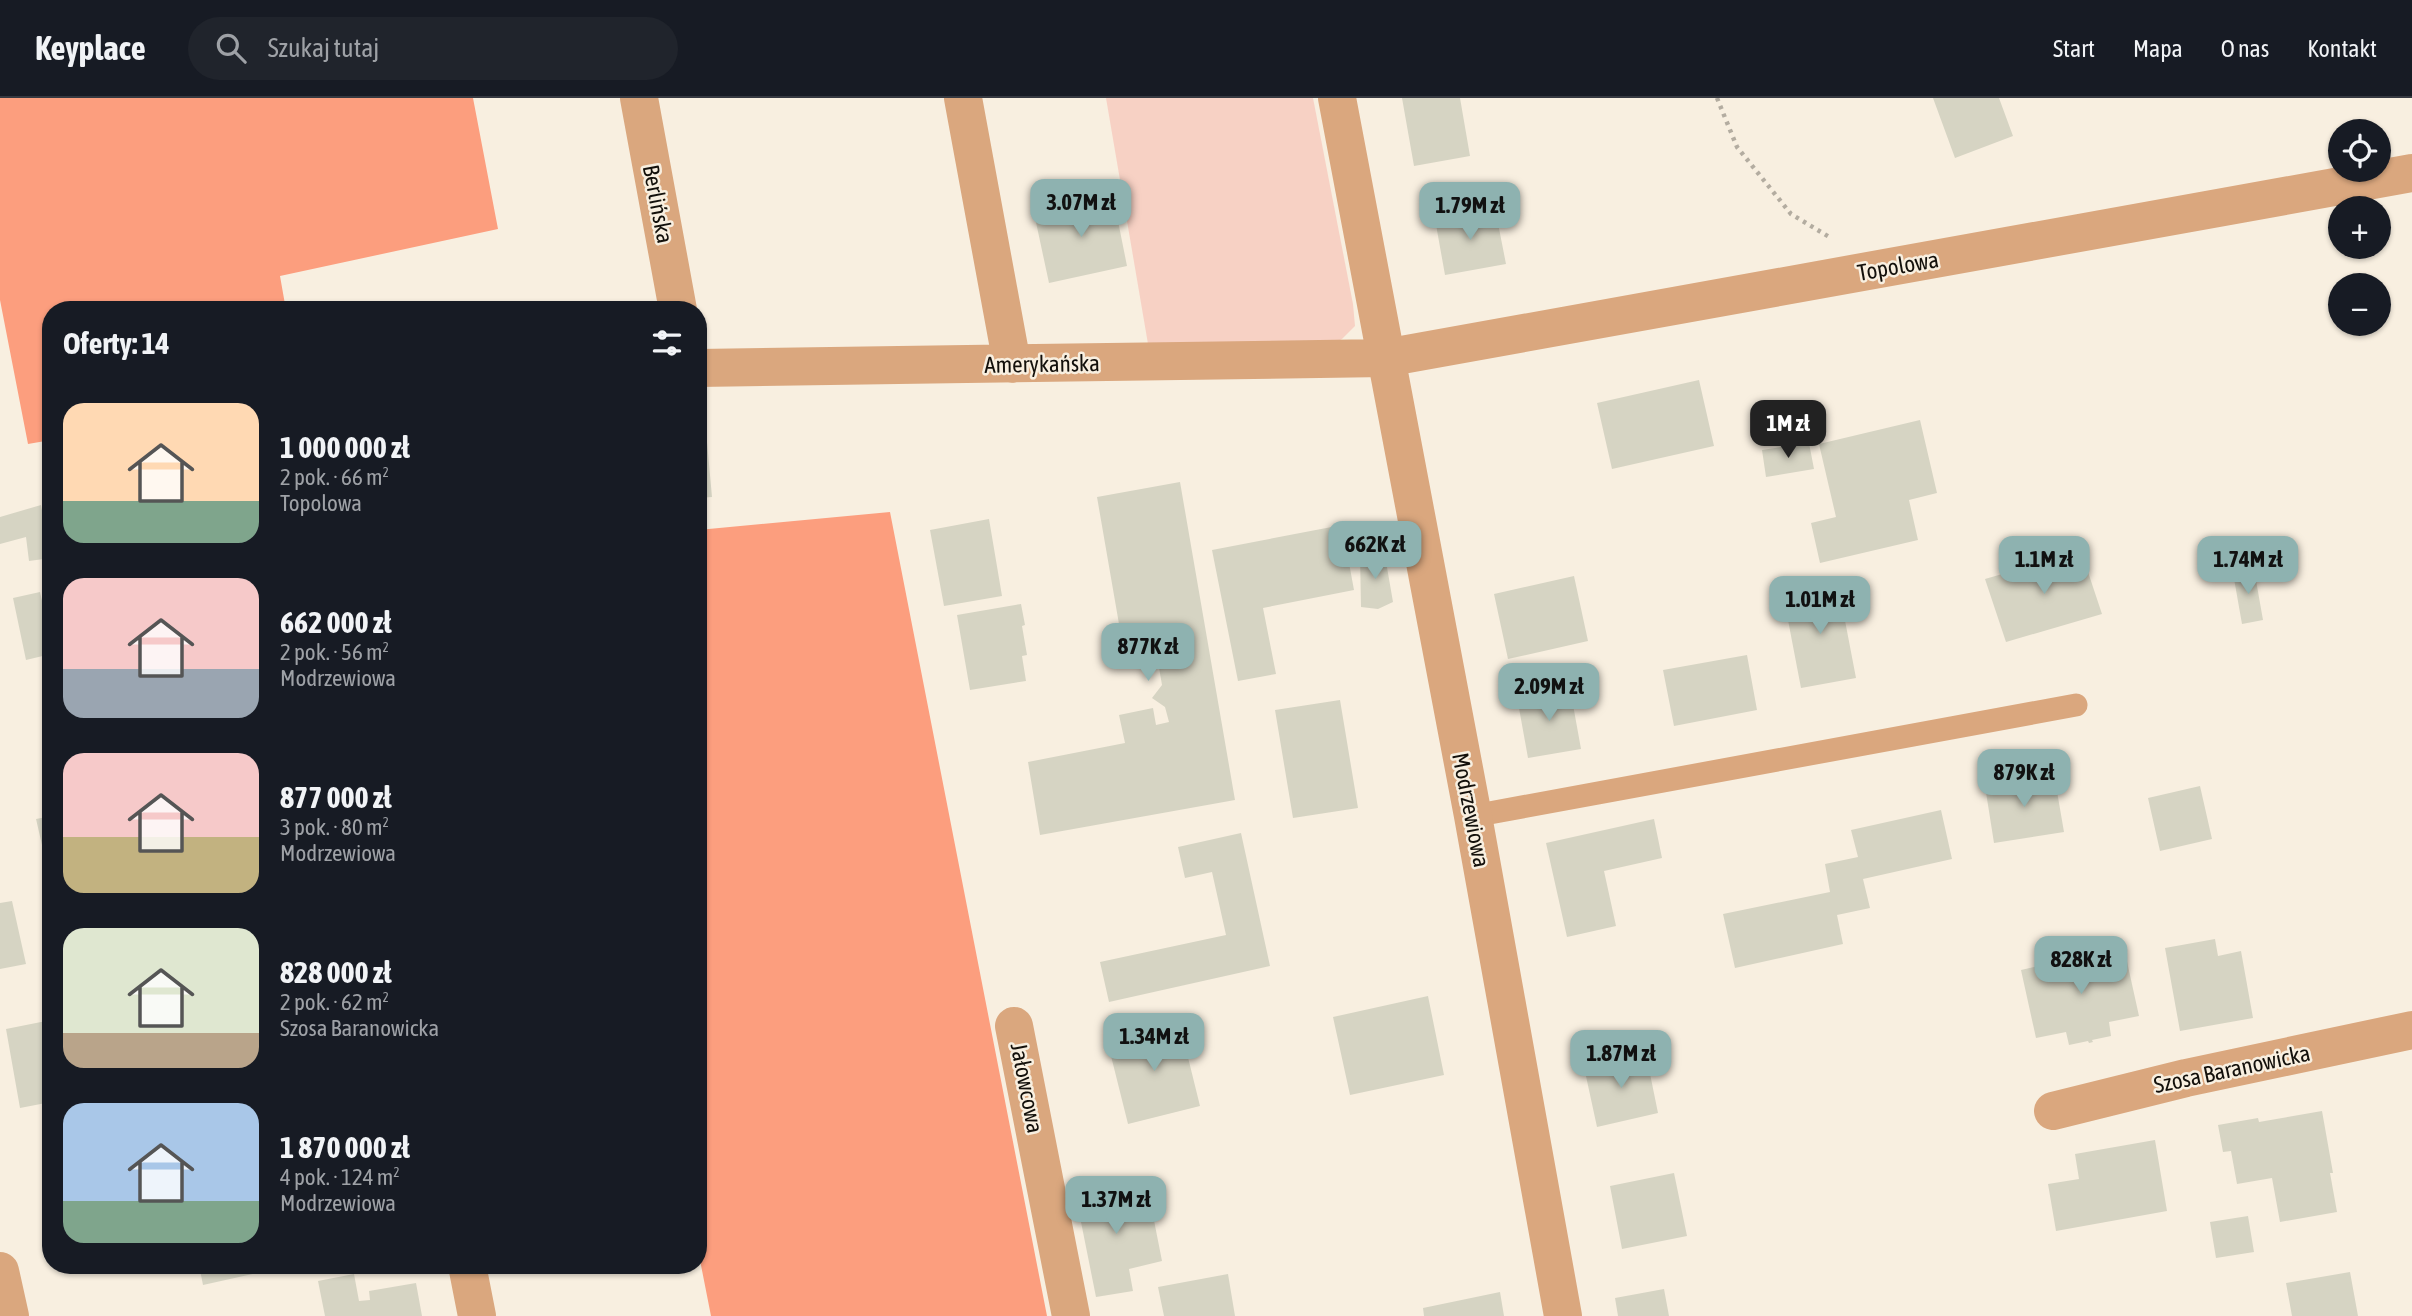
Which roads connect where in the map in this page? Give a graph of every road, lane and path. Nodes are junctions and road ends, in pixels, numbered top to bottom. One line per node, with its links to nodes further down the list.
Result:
1 (639, 98): 7 (street, Berlińska)
2 (963, 98): 9 (street)
3 (1337, 98): 8 (street, Modrzewiowa)
4 (1717, 98): 6 (path)
5 (2412, 173): 6 (street, Topolowa)
6 (1883, 268): 8 (street, Topolowa)
7 (676, 301)
8 (1385, 358): 9 (street, Amerykańska); 12 (street, Modrzewiowa)
9 (1013, 364): 10 (street, Amerykańska)
10 (707, 368)
11 (2076, 705): 12 (lane)
12 (1473, 816): 21 (street, Modrzewiowa)
13 (1014, 1026): 20 (street, Jałowcowa)
14 (2412, 1030): 15 (street, Szosa Baranowicka)
15 (2053, 1111)
16 (0, 1271): 18 (street)
17 (469, 1274): 19 (street)
18 (9, 1316)
19 (477, 1316)
20 (1071, 1316)
21 (1563, 1316)

